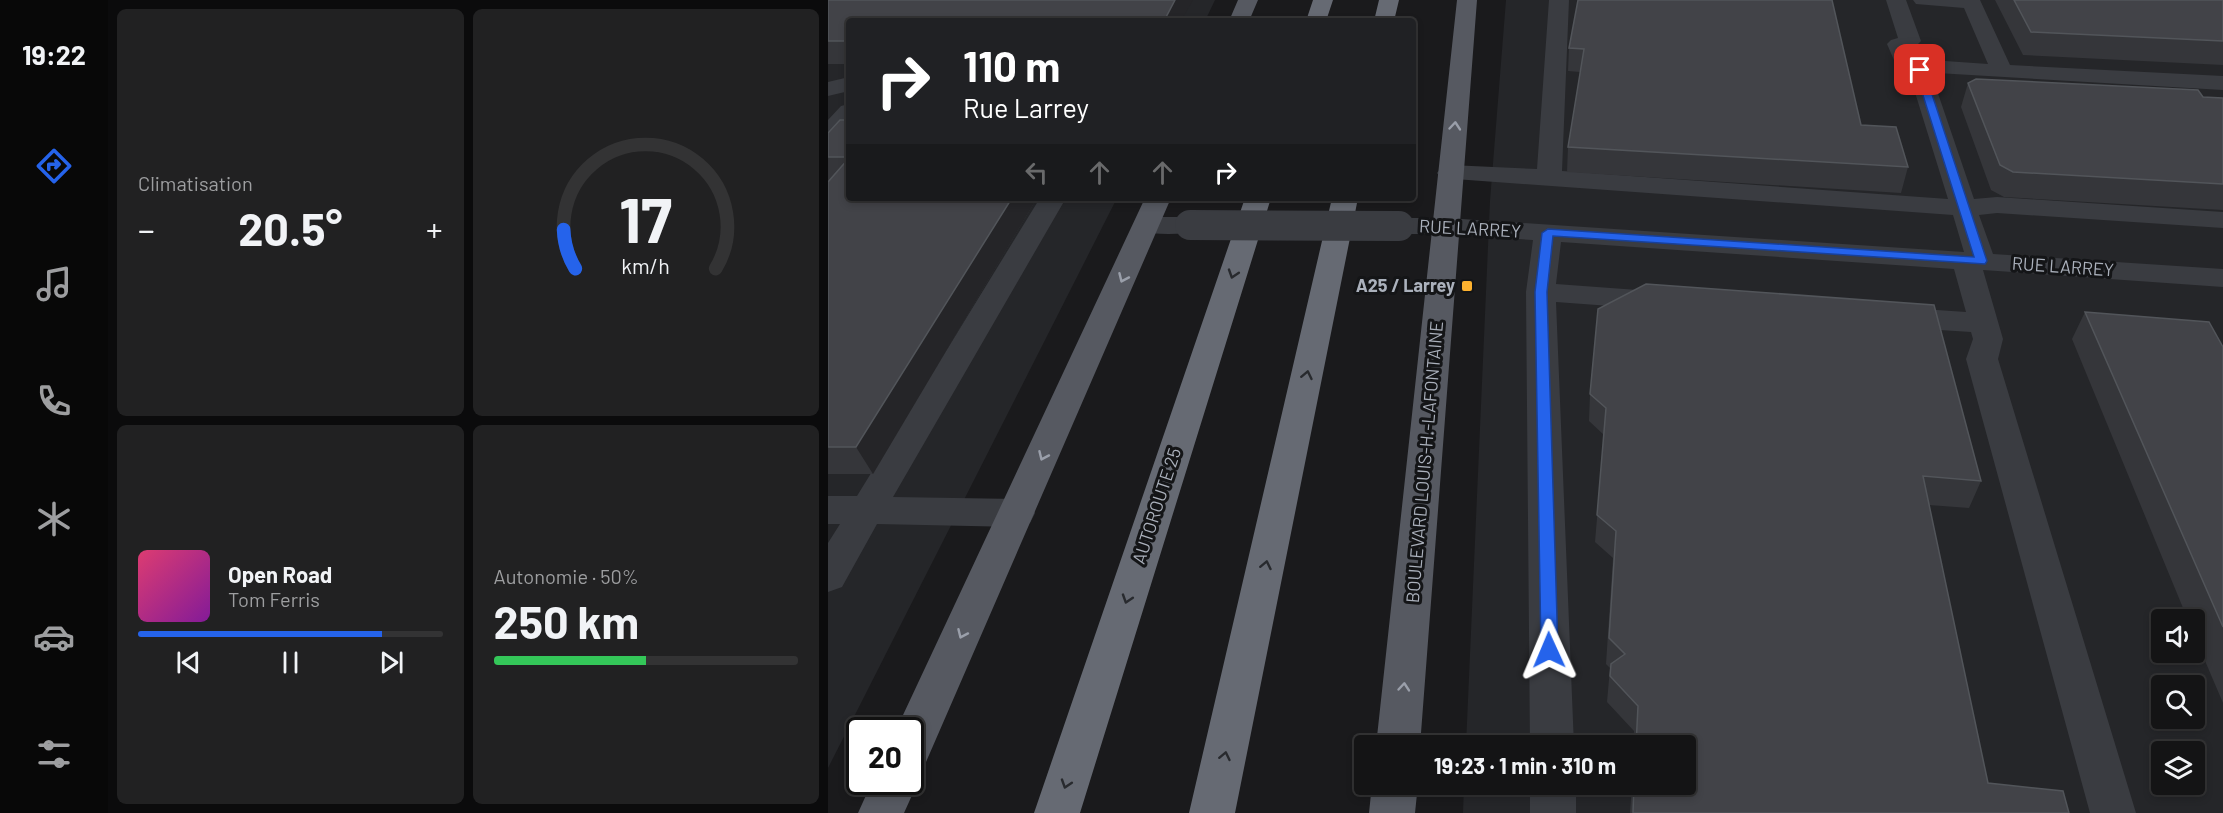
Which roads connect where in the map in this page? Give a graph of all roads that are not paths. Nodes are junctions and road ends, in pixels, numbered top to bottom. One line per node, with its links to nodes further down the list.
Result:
1 (1248, 0): 8 (main road)
2 (1323, 0): 9 (highway)
3 (1389, 0): 10 (highway)
4 (1467, 0): 21 (main road, BOULEVARD LOUIS-H.-LAFONTAINE, one-way to 4)
5 (1559, 0): 22 (street)
6 (1896, 0): 11 (street)
7 (1923, 0): 13 (street)
8 (1240, 18)
9 (1317, 18)
10 (1385, 18)
11 (1930, 50): 12 (street); 12 (street); 13 (street)
12 (1920, 70): 26 (street)
13 (2002, 71): 14 (street)
14 (2223, 83)
15 (846, 85): 16 (street)
16 (828, 88)
17 (828, 107): 18 (street)
18 (846, 109)
19 (846, 113): 20 (street)
20 (828, 134)
21 (1450, 173): 22 (street); 29 (main road, BOULEVARD LOUIS-H.-LAFONTAINE)
22 (1549, 178): 26 (street)
23 (1051, 201): 38 (street)
24 (1257, 201): 48 (highway, AUTOROUTE 25, one-way to 48)
25 (1344, 201): 49 (highway, one-way to 25)
26 (1964, 208): 28 (street); 31 (street)
27 (1153, 212): 29 (street, RUE LARREY, bridge); 39 (main road, one-way to 39)
28 (2223, 220)
29 (1446, 226): 30 (street, RUE LARREY); 42 (main road, BOULEVARD LOUIS-H.-LAFONTAINE, one-way to 29)
30 (1548, 233): 31 (street, RUE LARREY); 33 (street)
31 (1973, 261): 32 (street, RUE LARREY); 36 (street)
32 (2223, 278)
33 (1541, 292): 34 (street); 43 (street)
34 (1692, 303)
35 (1868, 315): 36 (street)
36 (1984, 323): 52 (street)
37 (828, 510): 38 (street)
38 (867, 510): 39 (street); 40 (street)
39 (1017, 513): 41 (main road, one-way to 41)
40 (828, 576)
41 (924, 717)
42 (1399, 735)
43 (1552, 735)
44 (889, 795): 47 (main road)
45 (1394, 795): 50 (main road)
46 (1552, 795): 51 (street)
47 (881, 813)
48 (1057, 813)
49 (1212, 813)
50 (1392, 813)
51 (1553, 813)
52 (2113, 813)

